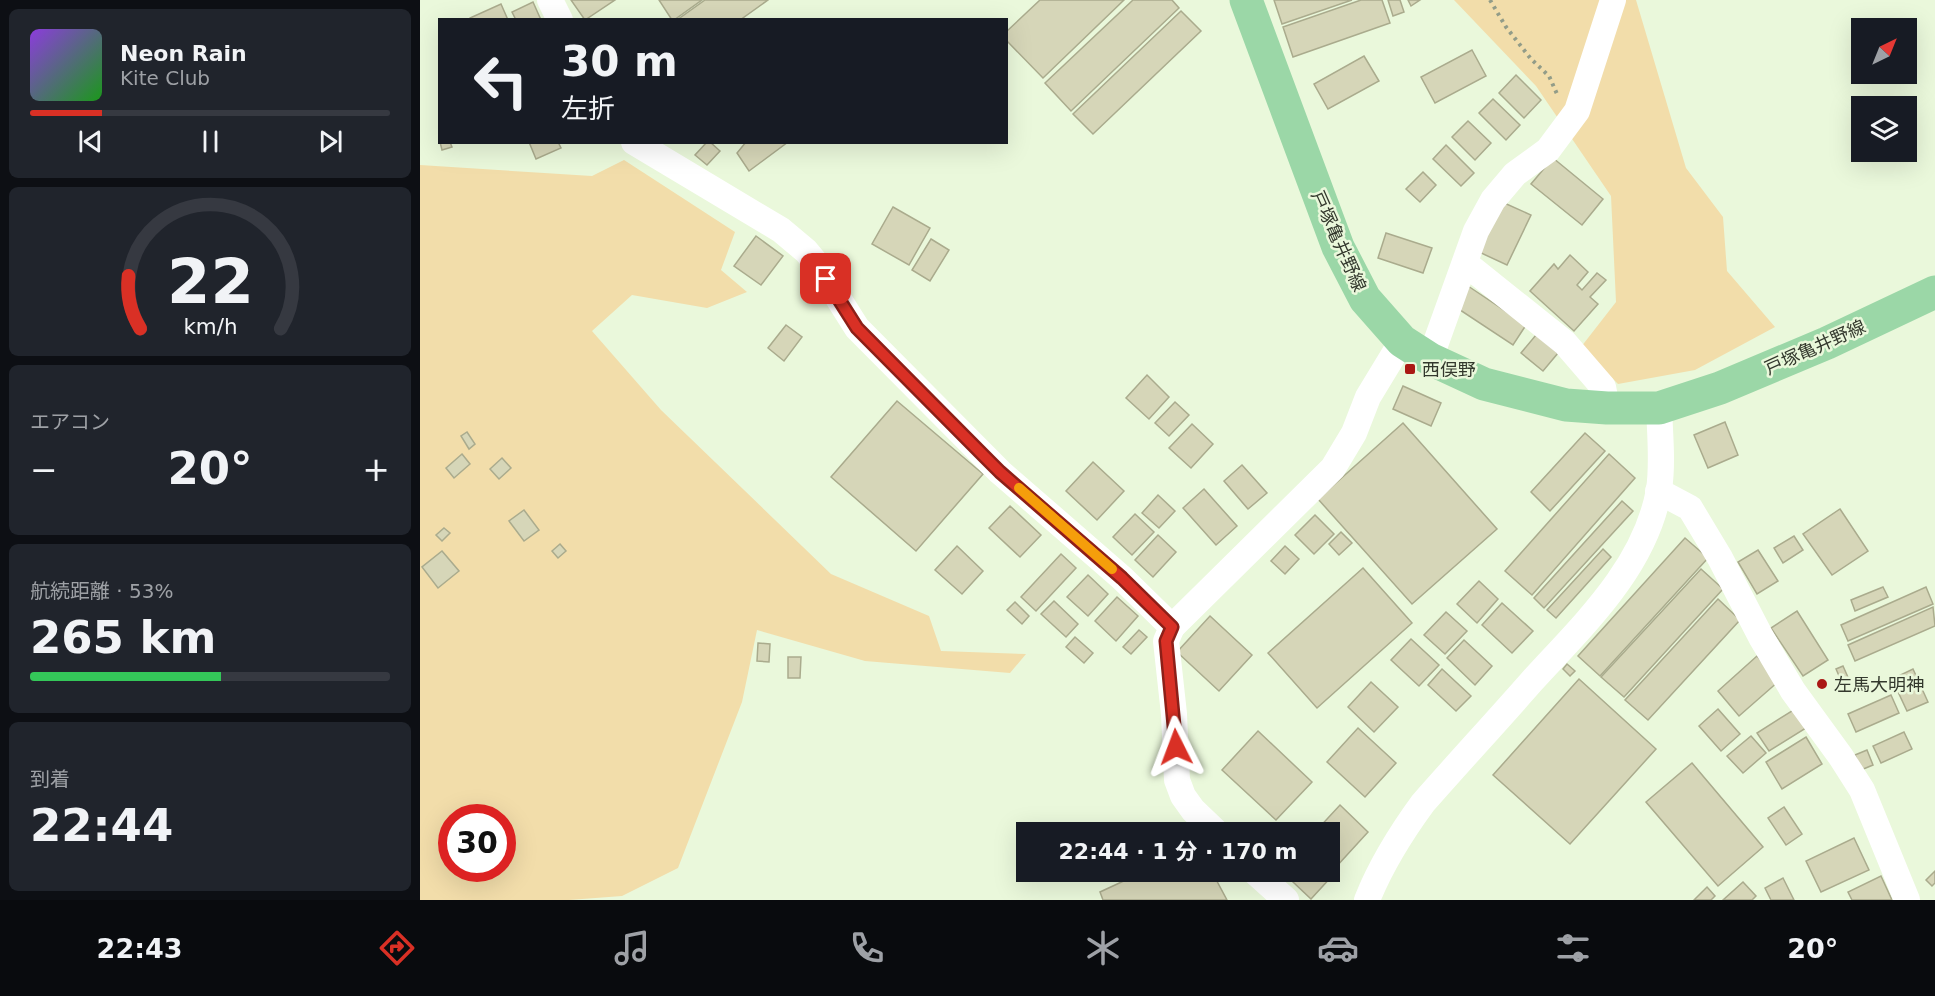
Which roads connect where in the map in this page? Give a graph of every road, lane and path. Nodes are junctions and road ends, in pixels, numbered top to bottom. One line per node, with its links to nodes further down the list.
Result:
1 (550, 0): 5 (street)
2 (1246, 0): 10 (main road, 戸塚亀井野線)
3 (1490, 0): 6 (path)
4 (1613, 0): 8 (street)
5 (559, 18)
6 (1549, 76)
7 (637, 144): 15 (street)
8 (1465, 263): 11 (street); 12 (street)
9 (1935, 292): 13 (main road, 戸塚亀井野線)
10 (1402, 340): 11 (main road, 戸塚亀井野線); 15 (street)
11 (1430, 359): 12 (main road, 戸塚亀井野線)
12 (1606, 408): 13 (main road, 戸塚亀井野線)
13 (1659, 408): 14 (street)
14 (1658, 491): 19 (street); 20 (street)
15 (1172, 627): 16 (street)
16 (1206, 822)
17 (1266, 882): 18 (street)
18 (1286, 900)
19 (1368, 900)
20 (1907, 900)

